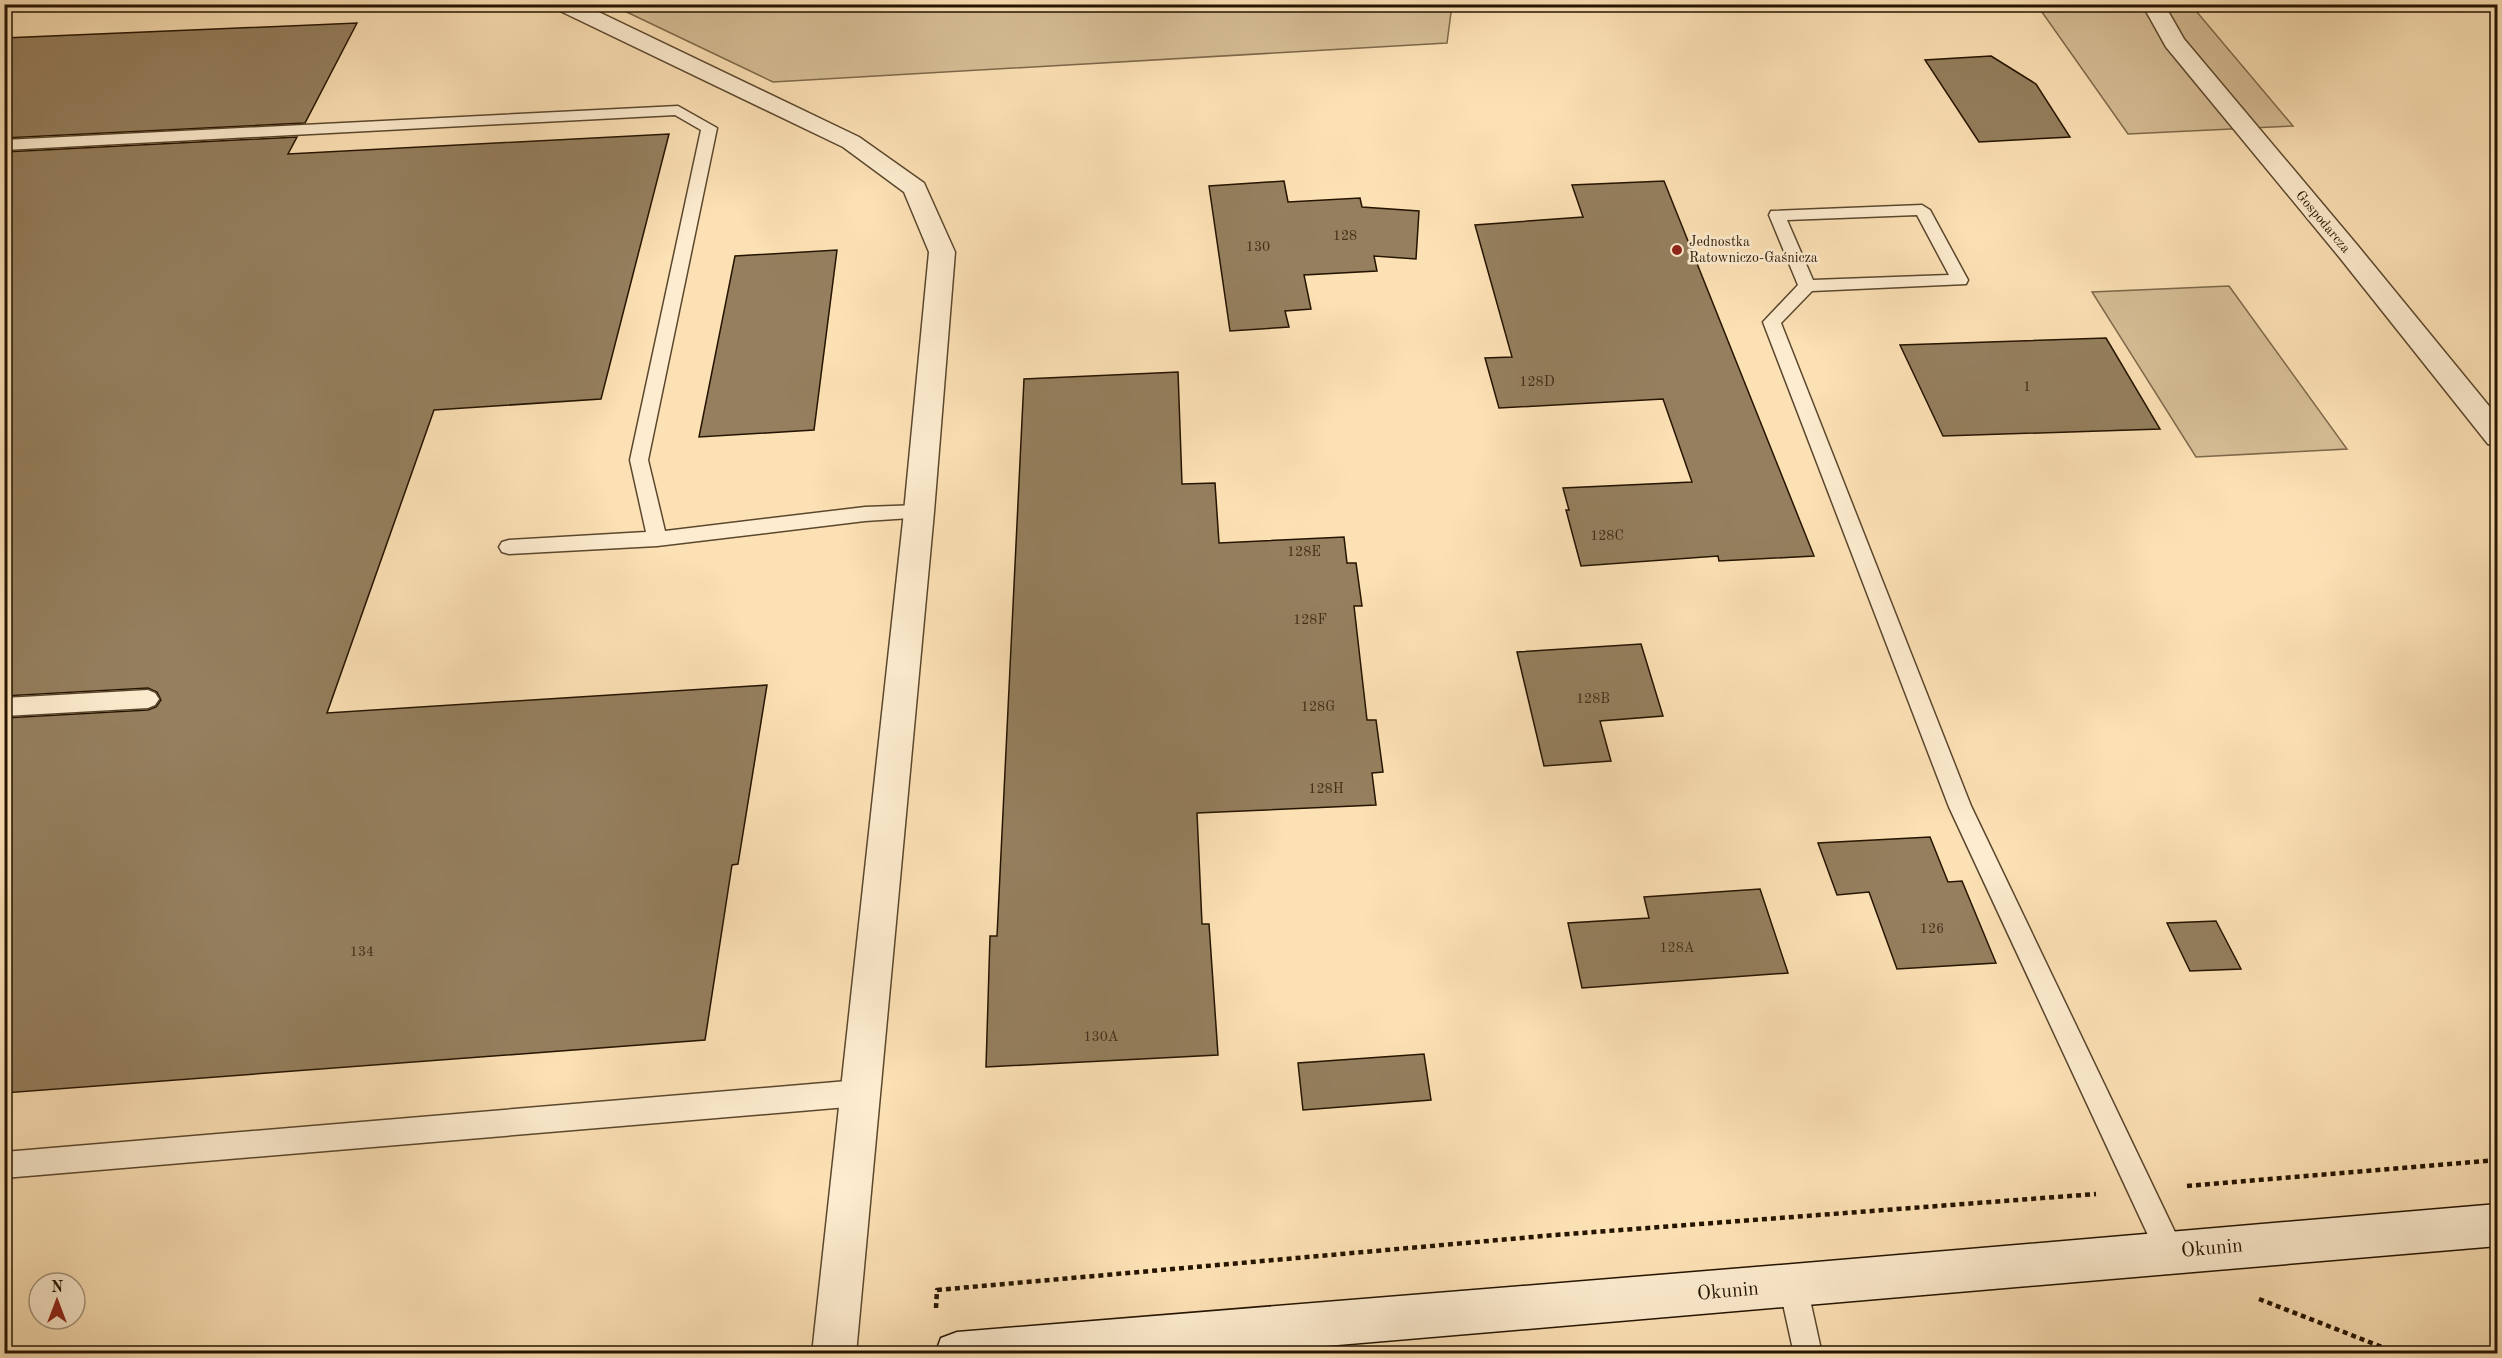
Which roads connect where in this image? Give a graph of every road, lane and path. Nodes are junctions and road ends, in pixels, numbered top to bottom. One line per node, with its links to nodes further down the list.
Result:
1 (564, 4): 6 (street)
2 (2153, 4): 5 (street, Gospodarcza)
3 (4, 145): 7 (lane)
4 (1807, 286): 4 (lane); 14 (lane)
5 (2498, 437)
6 (919, 512): 7 (lane); 11 (street)
7 (657, 539): 8 (lane)
8 (509, 547)
9 (148, 699): 10 (lane)
10 (4, 707)
11 (859, 1093): 13 (lane); 20 (street)
12 (2498, 1160): 14 (path)
13 (4, 1165)
14 (2142, 1190): 16 (lane); 19 (path)
15 (2498, 1225): 16 (street, Okunin)
16 (2171, 1253): 17 (street, Okunin)
17 (1793, 1286): 21 (street, Okunin); 22 (lane)
18 (2259, 1299): 23 (path)
19 (936, 1311)
20 (834, 1353)
21 (957, 1353)
22 (1808, 1353)
23 (2400, 1353)

